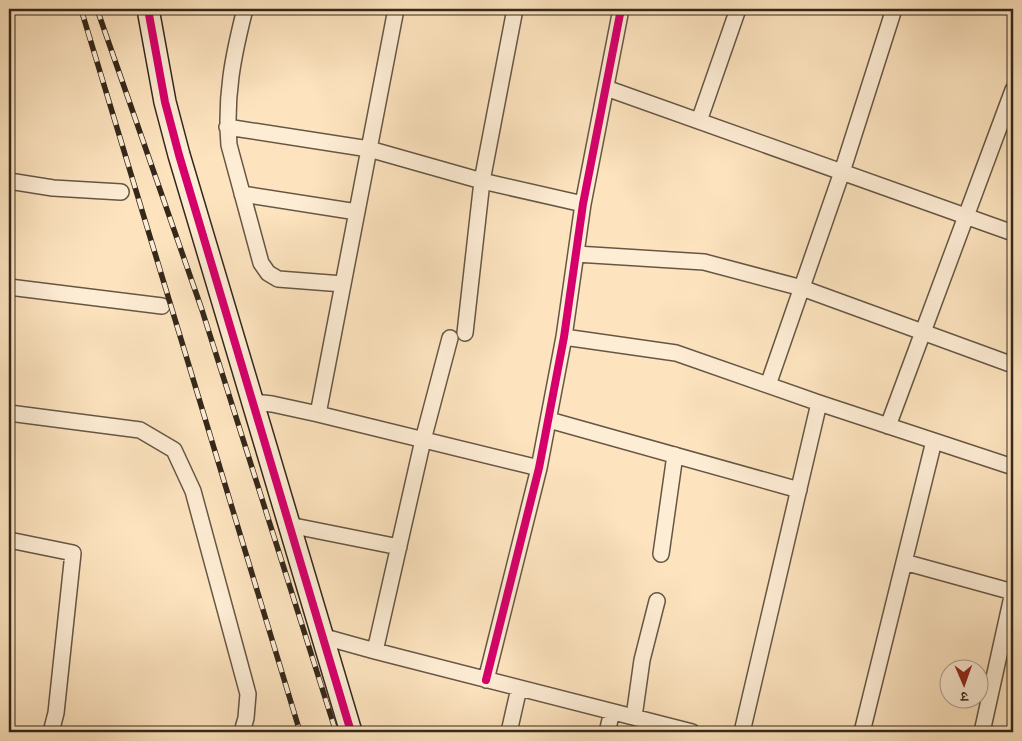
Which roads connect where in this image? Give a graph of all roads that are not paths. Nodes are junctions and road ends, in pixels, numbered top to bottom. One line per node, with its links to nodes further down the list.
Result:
1 (148, 9): 33 (street)
2 (245, 9): 11 (street)
3 (396, 9): 12 (street)
4 (515, 9): 15 (street)
5 (621, 9): 8 (street)
6 (738, 9): 10 (street)
7 (894, 9): 13 (street)
8 (606, 88): 10 (street); 18 (street)
9 (1013, 90): 20 (street)
10 (699, 122): 13 (street)
11 (227, 127): 12 (street); 17 (street)
12 (369, 149): 15 (street); 19 (street)
13 (842, 172): 20 (street); 25 (street)
14 (9, 181): 16 (street)
15 (482, 181): 18 (street); 28 (street)
16 (121, 192)
17 (242, 194): 19 (street); 23 (street)
18 (583, 204): 22 (street)
19 (357, 212): 23 (street)
20 (966, 217): 21 (street); 27 (street)
21 (1013, 233)
22 (576, 254): 25 (street); 29 (street)
23 (343, 284): 36 (street)
24 (9, 287): 26 (street)
25 (802, 288): 27 (street); 32 (street)
26 (162, 306)
27 (924, 332): 31 (street); 38 (street)
28 (464, 333)
29 (564, 337): 32 (street); 37 (street)
30 (450, 338): 39 (street)
31 (1013, 365)
32 (768, 386): 34 (street)
33 (252, 402): 36 (street); 45 (street)
34 (819, 403): 38 (street); 44 (street)
35 (9, 413): 59 (street)
36 (318, 414): 39 (street)
37 (549, 420): 41 (street); 43 (street)
38 (888, 426): 40 (street)
39 (423, 440): 43 (street); 47 (street)
40 (934, 441): 42 (street); 49 (street)
41 (675, 455): 44 (street); 48 (street)
42 (1013, 467)
43 (539, 468): 54 (street)
44 (799, 490): 64 (street)
45 (289, 525): 47 (street); 52 (street)
46 (9, 540): 58 (street)
47 (399, 547): 53 (street)
48 (661, 554)
49 (904, 562): 50 (street); 65 (street)
50 (1013, 592): 66 (street)
51 (657, 601): 57 (street)
52 (321, 636): 53 (street); 60 (street)
53 (375, 652): 54 (street)
54 (486, 680): 55 (street)
55 (519, 688): 56 (street); 61 (street)
56 (612, 712): 57 (street); 62 (street)
57 (634, 717): 63 (street)
58 (50, 732)
59 (242, 732)
60 (351, 732)
61 (509, 732)
62 (607, 732)
63 (692, 732)
64 (742, 732)
65 (862, 732)
66 (982, 732)

